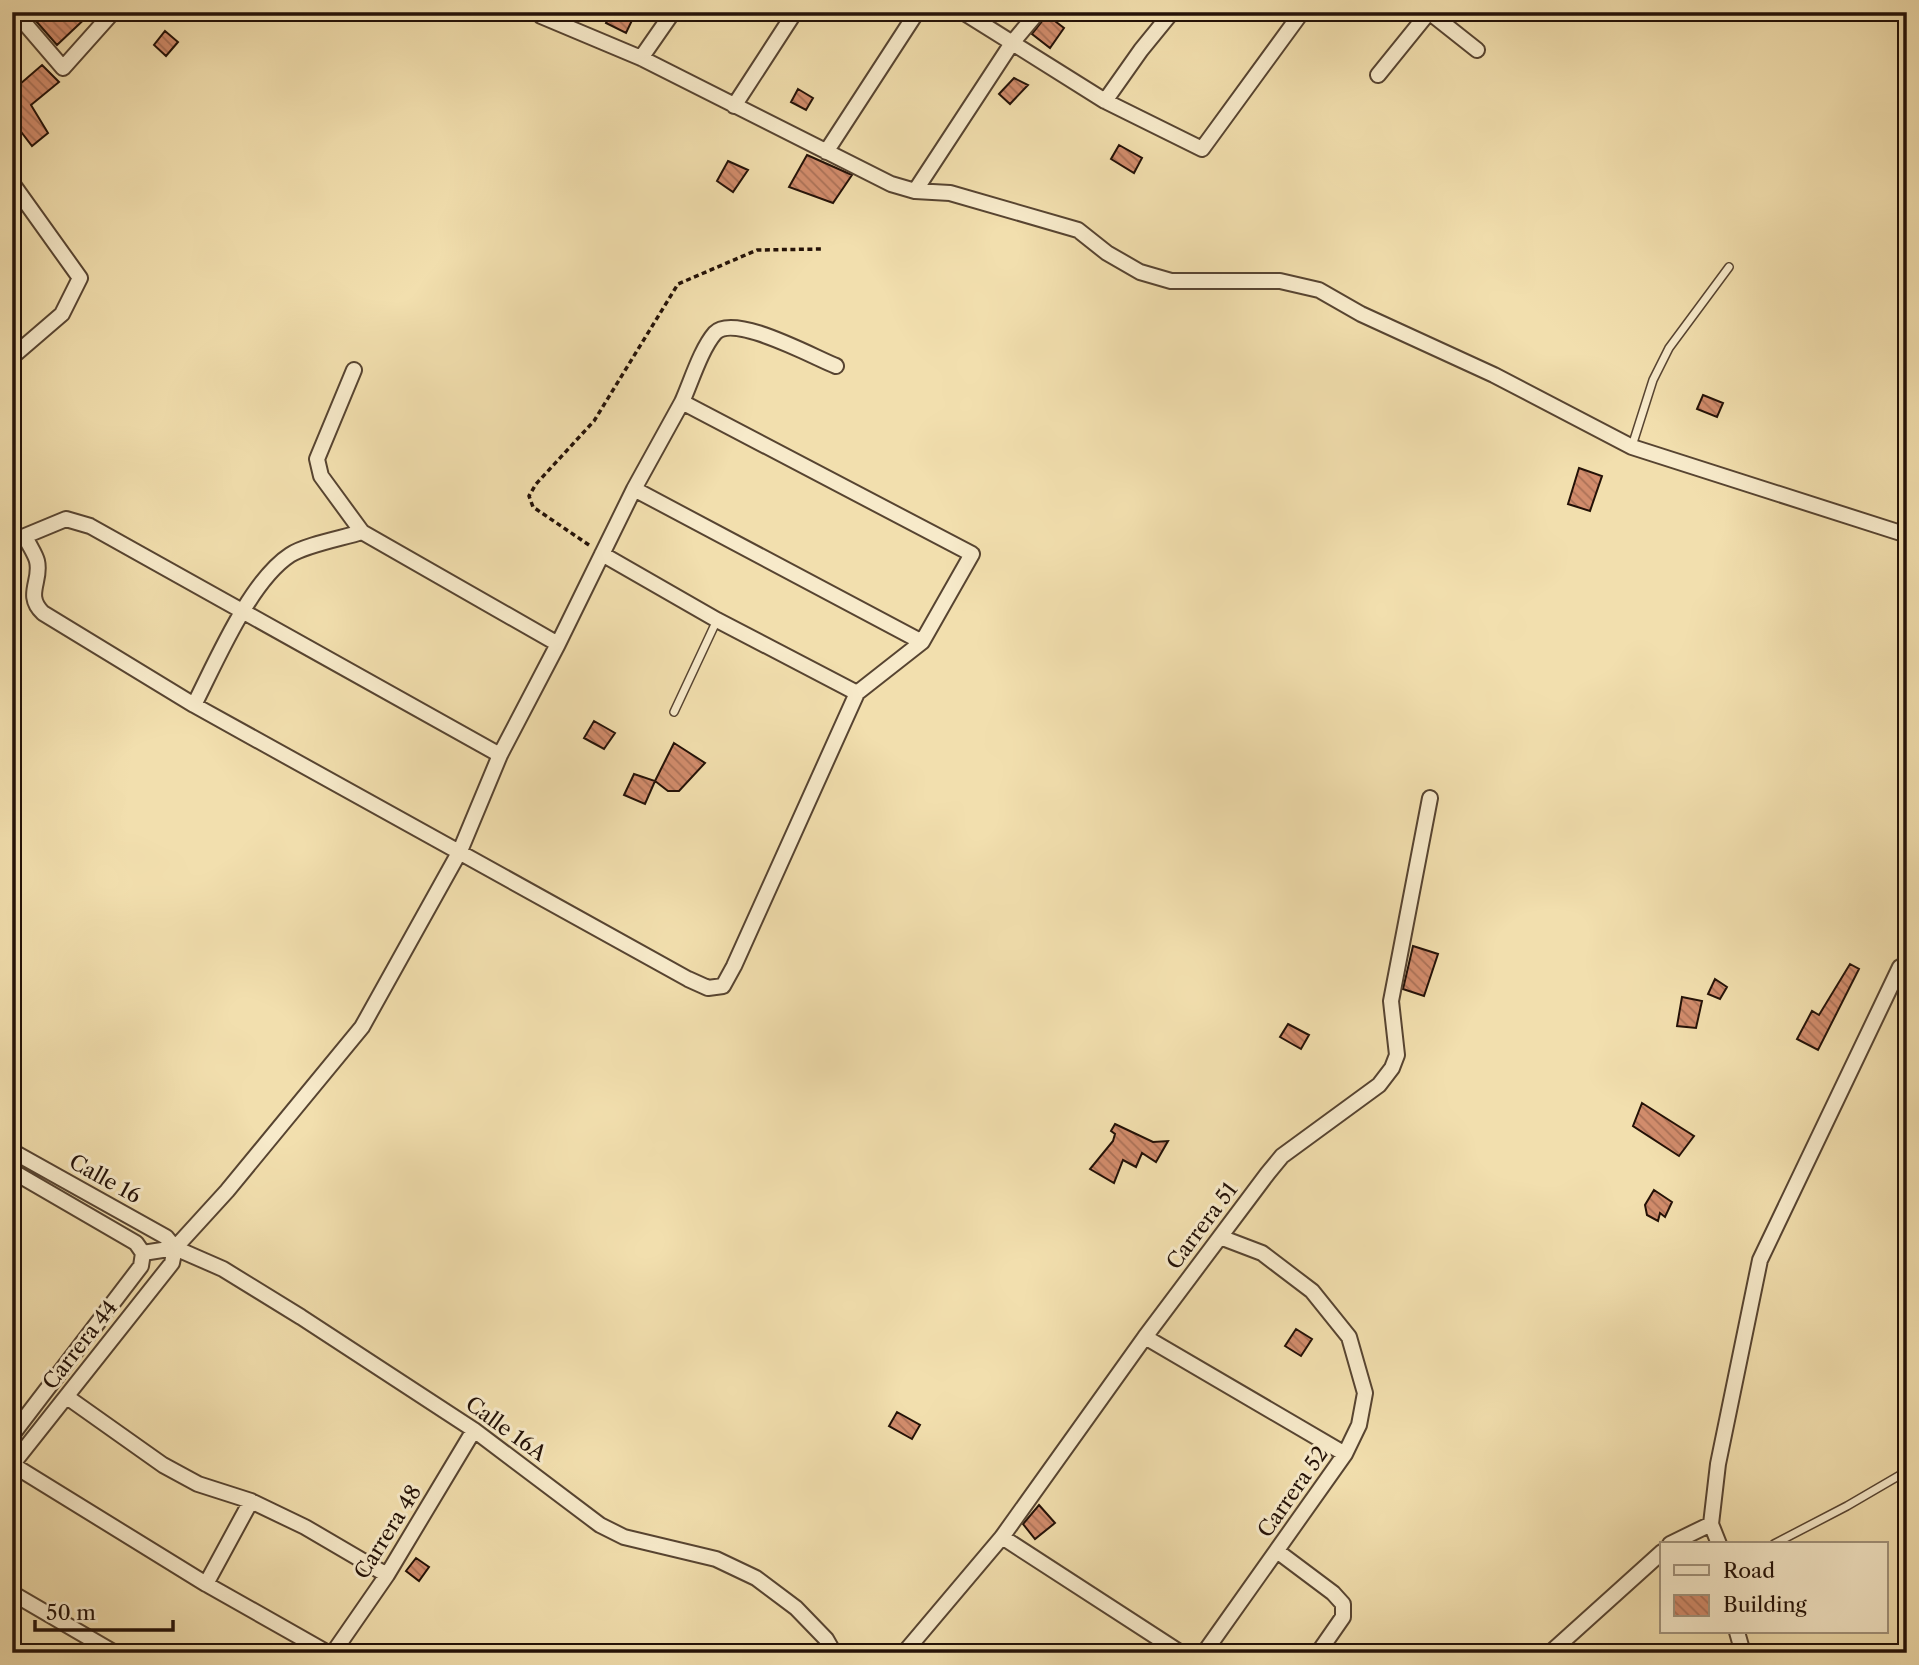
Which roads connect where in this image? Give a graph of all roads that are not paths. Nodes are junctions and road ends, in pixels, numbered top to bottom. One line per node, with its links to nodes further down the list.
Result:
1 (15, 12): 2 (street)
2 (113, 12)
3 (544, 12): 14 (street)
4 (673, 12): 14 (street)
5 (795, 12): 17 (street)
6 (918, 12): 18 (street)
7 (963, 12): 12 (street)
8 (1038, 12): 12 (street)
9 (1172, 12): 16 (street)
10 (1302, 12): 16 (street)
11 (1429, 12): 13 (street); 15 (street)
12 (1012, 43): 16 (street); 20 (street)
13 (1478, 50)
14 (641, 58): 17 (street)
15 (1378, 75)
16 (1105, 101)
17 (734, 106): 18 (street)
18 (826, 152): 20 (street)
19 (12, 183): 22 (street)
20 (915, 191): 26 (street)
21 (1729, 267): 26 (lane)
22 (12, 357)
23 (836, 366): 25 (street, Carrera 44)
24 (354, 370): 28 (street)
25 (682, 402): 27 (street, Carrera 44); 34 (street)
26 (1632, 447): 30 (street)
27 (634, 489): 31 (street, Carrera 44); 34 (street)
28 (362, 532): 32 (street); 35 (street)
29 (19, 533): 32 (street); 37 (street)
30 (1907, 535)
31 (602, 554): 33 (street); 35 (street, Carrera 44)
32 (242, 611): 37 (street); 39 (street)
33 (717, 620): 36 (street); 38 (lane)
34 (922, 642): 36 (street)
35 (558, 643): 39 (street, Carrera 44)
36 (857, 693): 41 (street)
37 (194, 705): 41 (street)
38 (674, 712)
39 (499, 755): 41 (street, Carrera 44)
40 (1430, 798): 45 (street, Carrera 51)
41 (460, 851): 46 (street, Carrera 44)
42 (1900, 967): 56 (street)
43 (12, 1151): 46 (street, Calle 16)
44 (12, 1171): 47 (street, Calle 16)
45 (1220, 1237): 48 (street, Carrera 51); 52 (street, Carrera 52)
46 (175, 1248): 47 (street); 49 (street, Carrera 44); 50 (street, Calle 16A)
47 (143, 1253): 51 (street, Carrera 44)
48 (1145, 1337): 52 (street); 57 (street, Carrera 51)
49 (67, 1396): 53 (street, Carrera 44); 55 (street)
50 (474, 1430): 63 (street, Carrera 48); 69 (street, Calle 16A)
51 (12, 1435)
52 (1345, 1454): 61 (street, Carrera 52)
53 (12, 1465): 64 (street)
54 (1907, 1471): 60 (lane)
55 (251, 1501): 63 (street); 64 (street)
56 (1711, 1524): 58 (street); 59 (street)
57 (1002, 1537): 70 (street, Carrera 51); 71 (street)
58 (1674, 1542)
59 (1718, 1542)
60 (1778, 1542)
61 (1277, 1551): 72 (street, Carrera 52); 73 (street)
62 (1660, 1554): 74 (street)
63 (387, 1575): 68 (street, Carrera 48)
64 (206, 1584): 68 (street)
65 (12, 1592): 67 (street)
66 (1738, 1634): 75 (street)
67 (115, 1653)
68 (330, 1653)
69 (834, 1653)
70 (904, 1653)
71 (1181, 1653)
72 (1204, 1653)
73 (1318, 1653)
74 (1550, 1653)
75 (1743, 1653)

